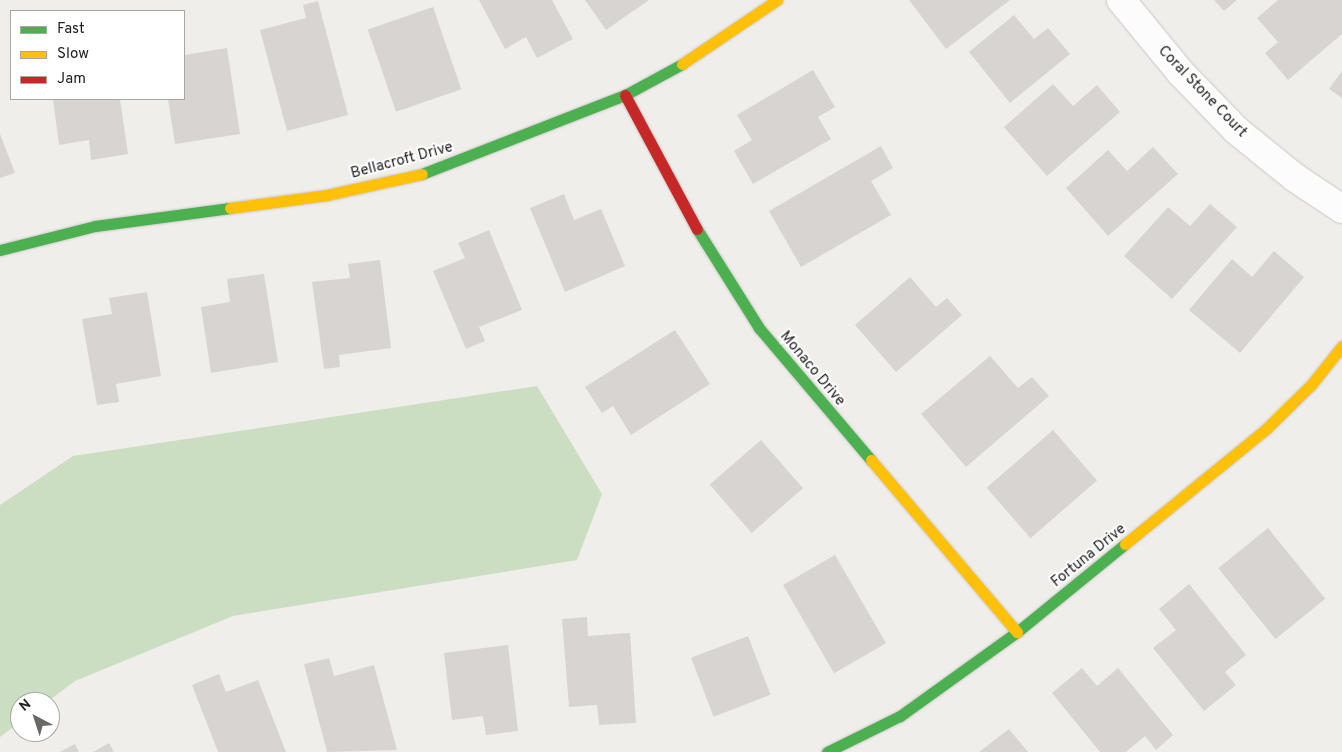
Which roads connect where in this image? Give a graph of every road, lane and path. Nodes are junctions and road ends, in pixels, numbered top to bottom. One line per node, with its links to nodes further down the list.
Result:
1 (777, 0): 3 (street, Bellacroft Drive)
2 (1121, 0): 4 (street, Coral Stone Court)
3 (625, 95): 5 (street, Bellacroft Drive); 7 (street, Monaco Drive)
4 (1342, 208)
5 (0, 250)
6 (1342, 346): 7 (street, Fortuna Drive)
7 (1017, 632): 8 (street, Fortuna Drive)
8 (827, 752)

